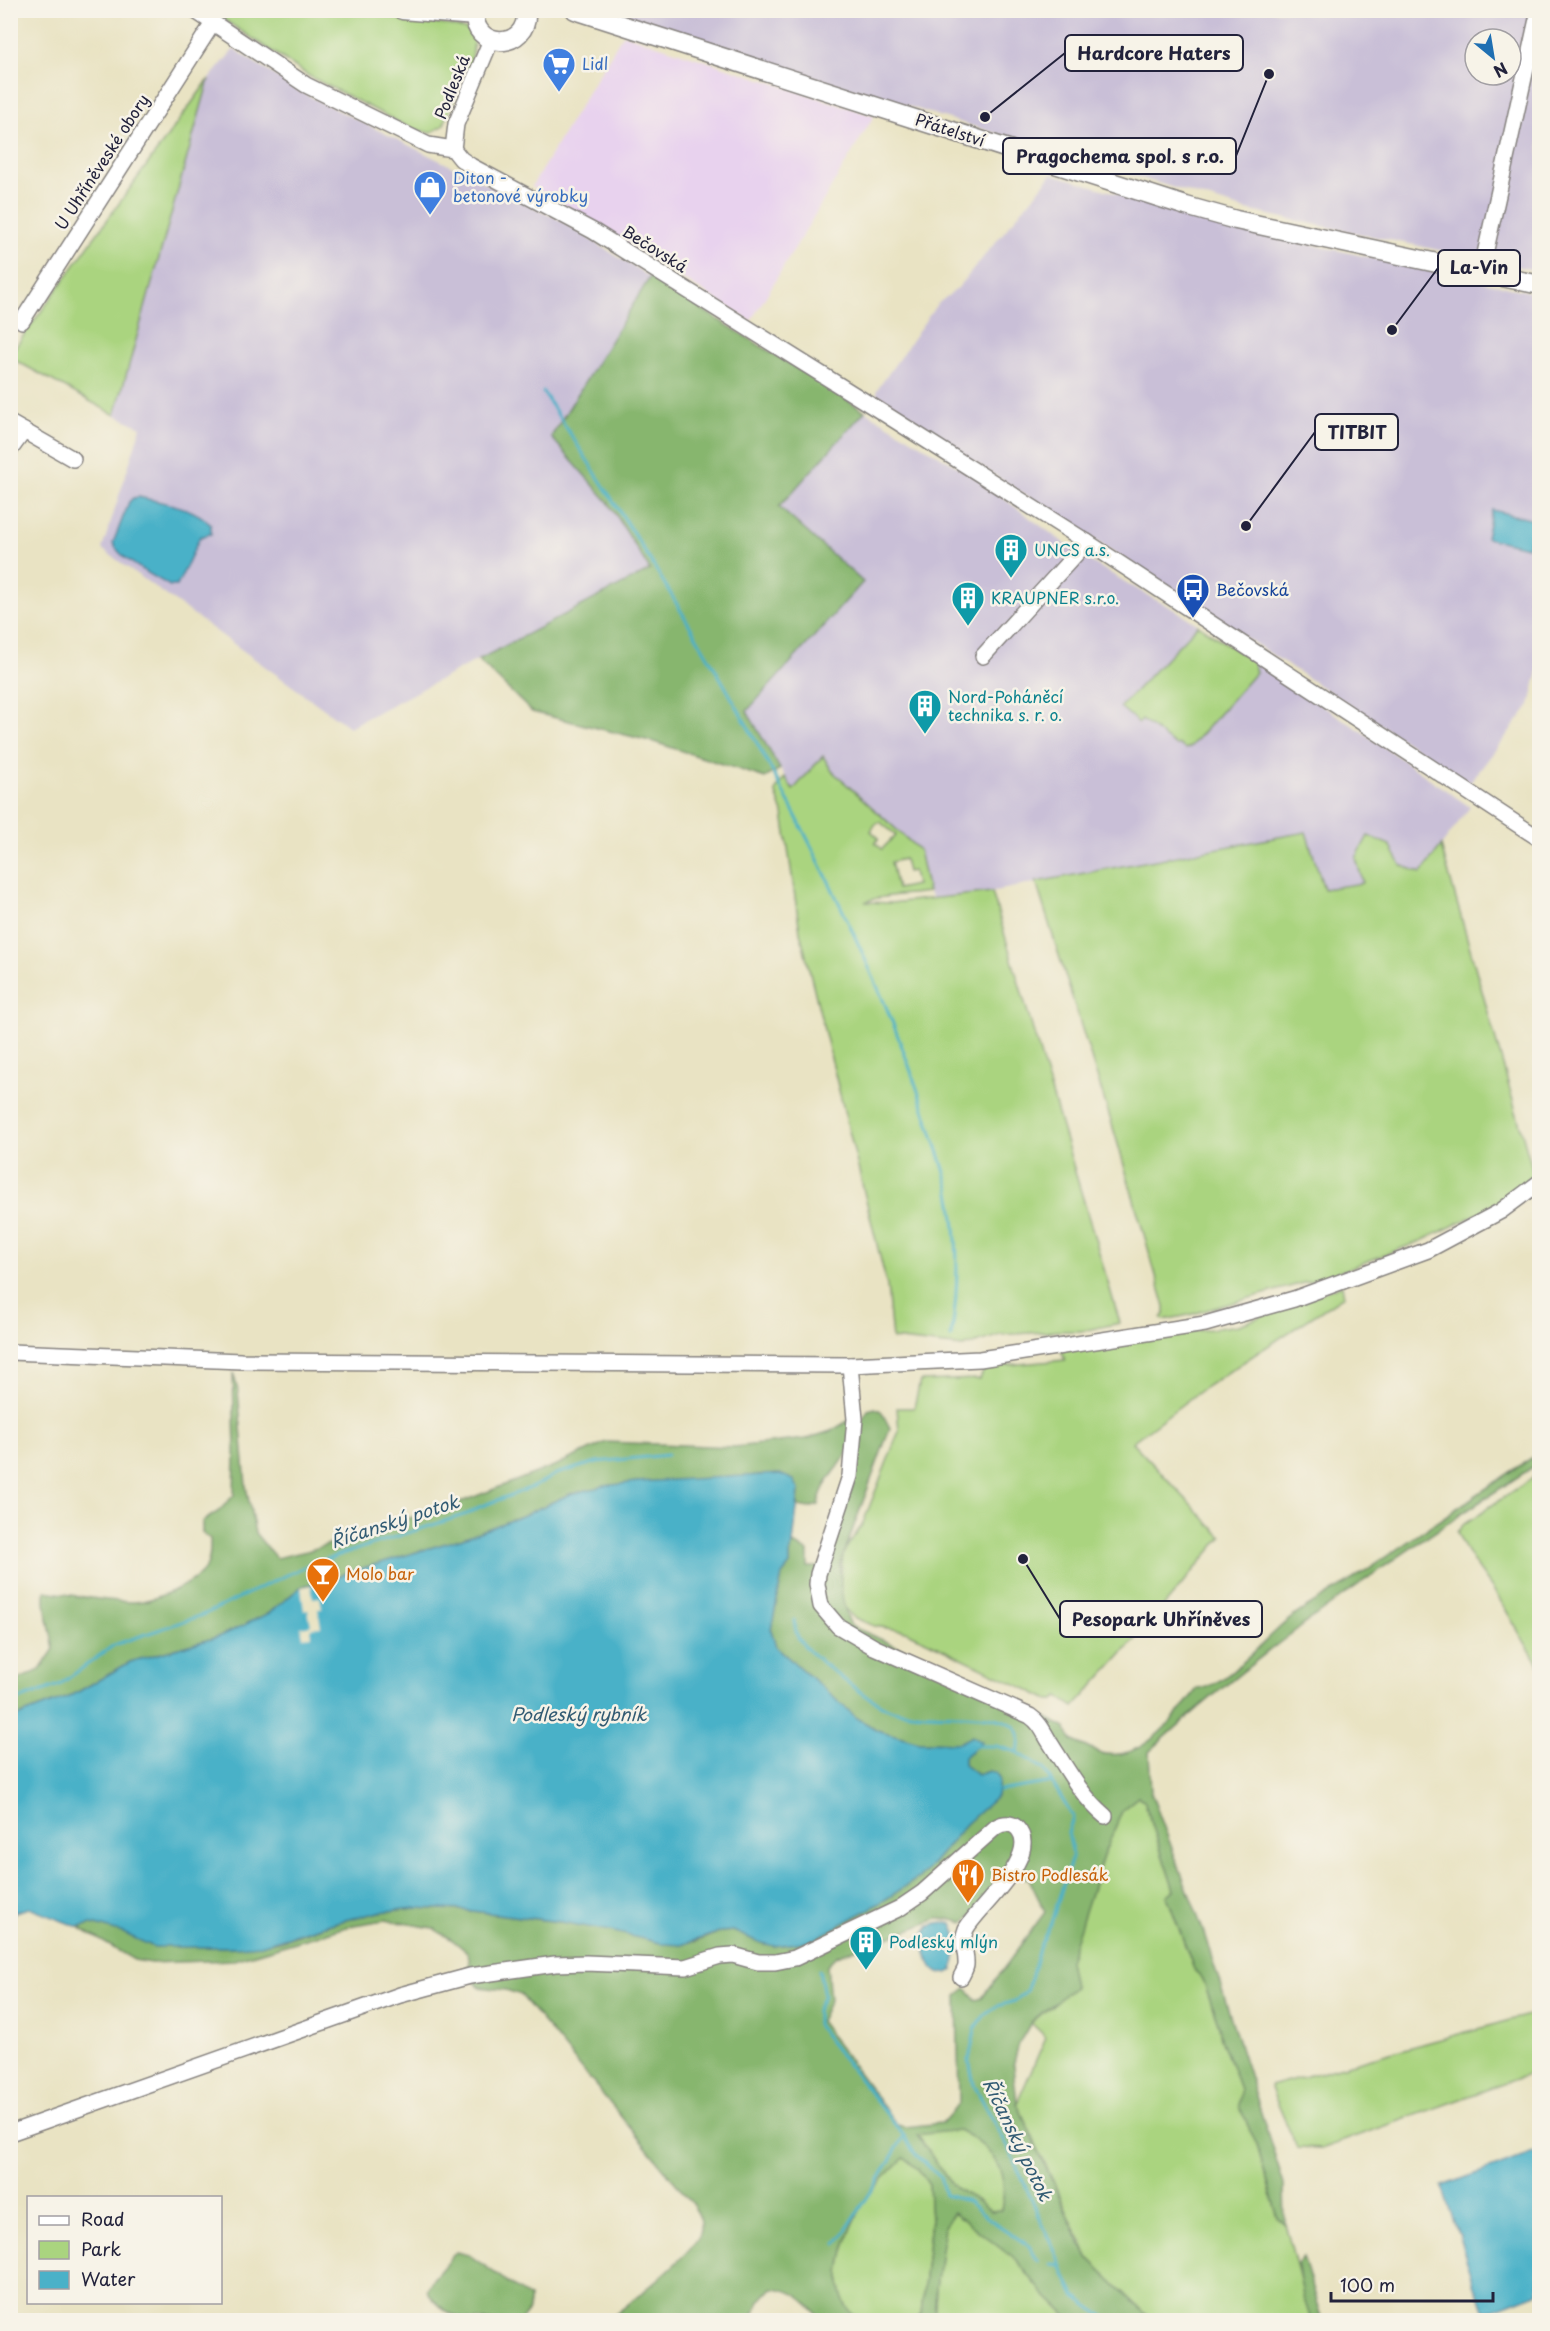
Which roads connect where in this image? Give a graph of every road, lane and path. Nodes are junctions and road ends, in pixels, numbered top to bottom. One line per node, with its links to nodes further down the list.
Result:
1 (194, 10): 7 (street, Bečovská)
2 (402, 10): 6 (main road)
3 (575, 10): 10 (main road, Přátelství)
4 (1539, 10): 10 (street)
5 (528, 11): 8 (main road)
6 (475, 13): 8 (main road)
7 (213, 23): 9 (street, Bečovská); 12 (street, U Uhříněveské obory)
8 (491, 40): 9 (street, Podleská)
9 (453, 149): 16 (street, Bečovská)
10 (1481, 272): 11 (main road, Přátelství)
11 (1539, 285)
12 (22, 321)
13 (17, 427): 14 (street); 15 (street)
14 (10, 450)
15 (73, 459)
16 (1087, 543): 17 (street); 18 (street, Bečovská)
17 (983, 656)
18 (1539, 839)
19 (1539, 1182): 21 (street)
20 (10, 1352): 21 (street)
21 (850, 1365): 22 (street)
22 (1105, 1816)
23 (961, 1977): 24 (street)
24 (10, 2133)

